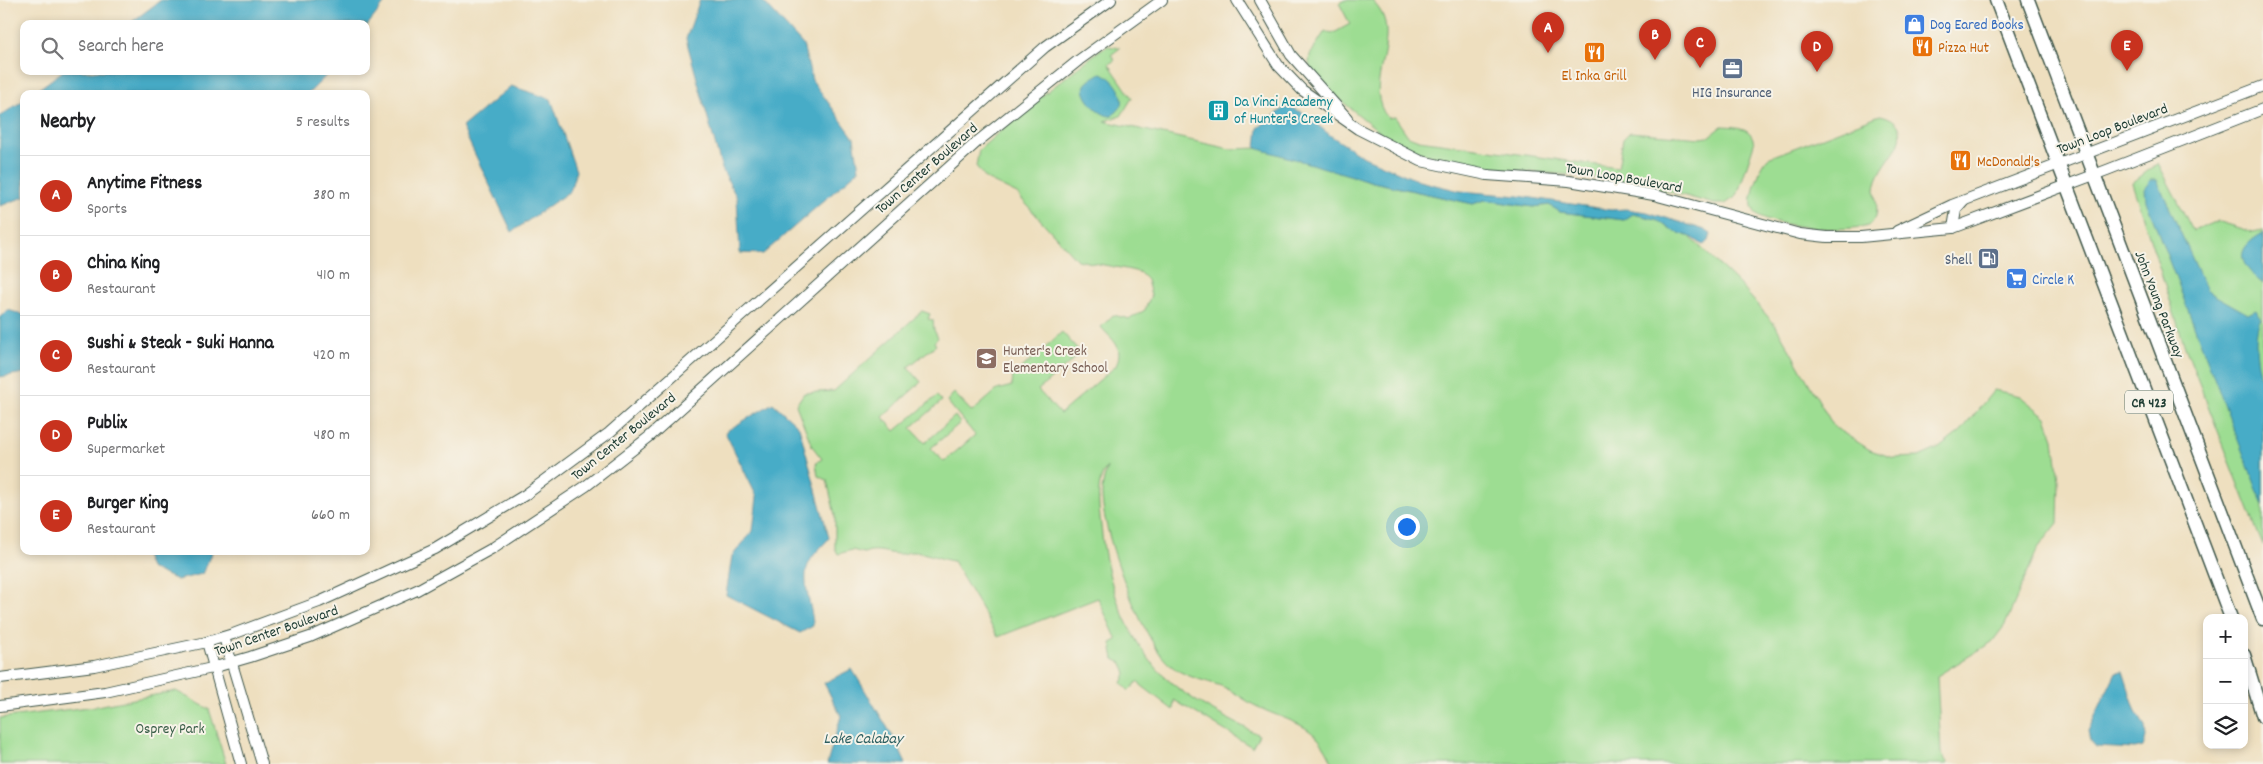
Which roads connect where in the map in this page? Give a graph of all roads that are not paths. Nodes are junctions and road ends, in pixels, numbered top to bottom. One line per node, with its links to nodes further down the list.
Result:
1 (1111, 0): 19 (street, Town Center Boulevard)
2 (1162, 0): 22 (street, Town Center Boulevard)
3 (1237, 0): 9 (street, Town Loop Boulevard)
4 (1260, 0): 9 (street, Town Loop Boulevard)
5 (1996, 0): 11 (highway, CR 423)
6 (2028, 0): 10 (highway, John Young Parkway / CR 423)
7 (2263, 86): 10 (street, Town Loop Boulevard)
8 (2263, 108): 12 (street, Town Loop Boulevard)
9 (1358, 129): 16 (street, Town Loop Boulevard)
10 (2086, 153): 11 (street, Town Loop Boulevard); 12 (highway, John Young Parkway / CR 423)
11 (2059, 164): 13 (highway, CR 423); 14 (street, Town Loop Boulevard)
12 (2094, 175): 13 (street, Town Loop Boulevard); 18 (highway, John Young Parkway / CR 423)
13 (2067, 186): 15 (street, Town Loop Boulevard); 17 (highway, CR 423)
14 (1964, 201): 15 (street); 16 (street, Town Loop Boulevard)
15 (1953, 228): 16 (street, Town Loop Boulevard)
16 (1889, 234)
17 (2229, 614)
18 (2263, 619)
19 (224, 637): 20 (street, Town Center Boulevard); 22 (street)
20 (207, 642): 23 (street); 24 (street, Town Center Boulevard)
21 (2245, 659): 26 (highway)
22 (232, 662): 23 (street, Town Center Boulevard); 28 (street)
23 (212, 668): 25 (street, Town Center Boulevard); 27 (street)
24 (0, 678)
25 (0, 706)
26 (2263, 717)
27 (240, 764)
28 (262, 764)

